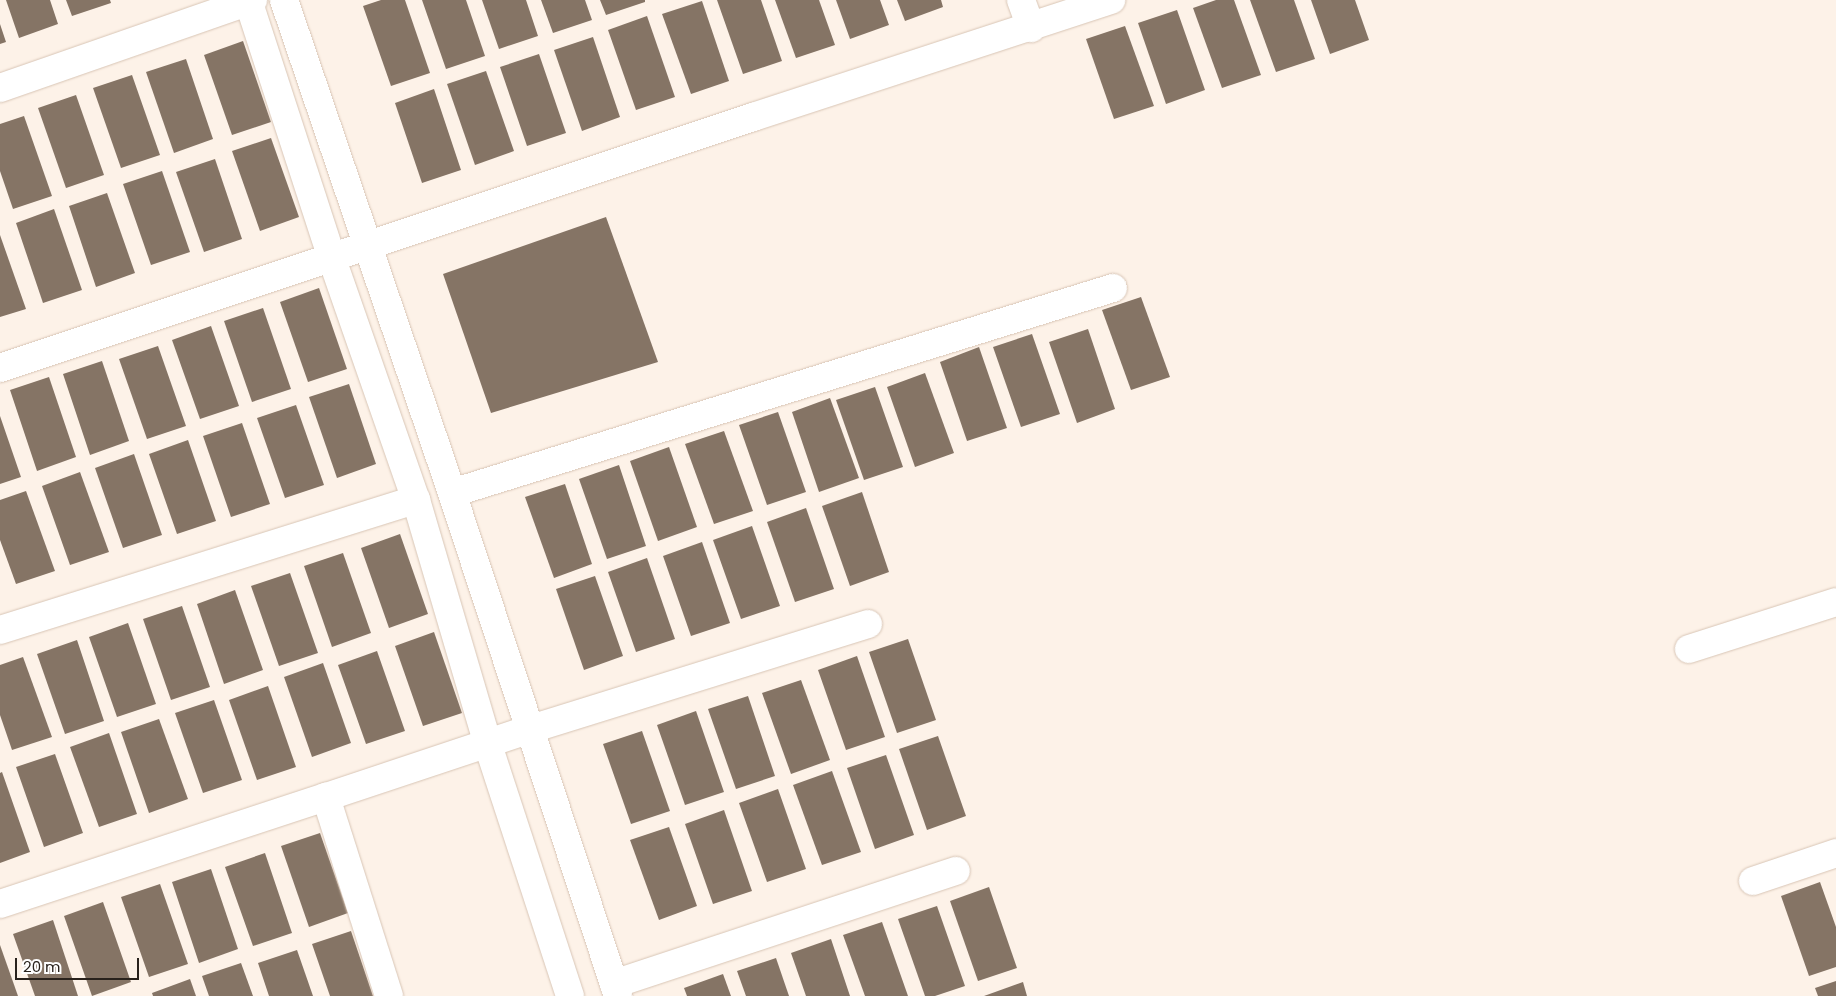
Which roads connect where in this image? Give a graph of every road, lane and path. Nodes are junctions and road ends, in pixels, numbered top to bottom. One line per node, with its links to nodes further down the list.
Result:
1 (284, 0): 7 (street)
2 (1021, 0): 5 (street)
3 (1111, 0): 5 (street)
4 (250, 1): 6 (street); 8 (street)
5 (1031, 28): 7 (street)
6 (0, 88)
7 (367, 245): 8 (street); 11 (street)
8 (332, 259): 10 (street); 12 (street)
9 (1113, 288): 11 (street)
10 (0, 368)
11 (452, 493): 17 (street)
12 (416, 500): 15 (street); 18 (street)
13 (1836, 602): 16 (street)
14 (868, 624): 17 (street)
15 (0, 630)
16 (1689, 649)
17 (531, 729): 18 (street); 24 (street)
18 (488, 745): 19 (street); 26 (street)
19 (326, 797): 23 (street); 25 (street)
20 (1836, 853): 22 (street)
21 (956, 871): 24 (street)
22 (1753, 882)
23 (0, 904)
24 (616, 990)
25 (389, 996)
26 (570, 996)

